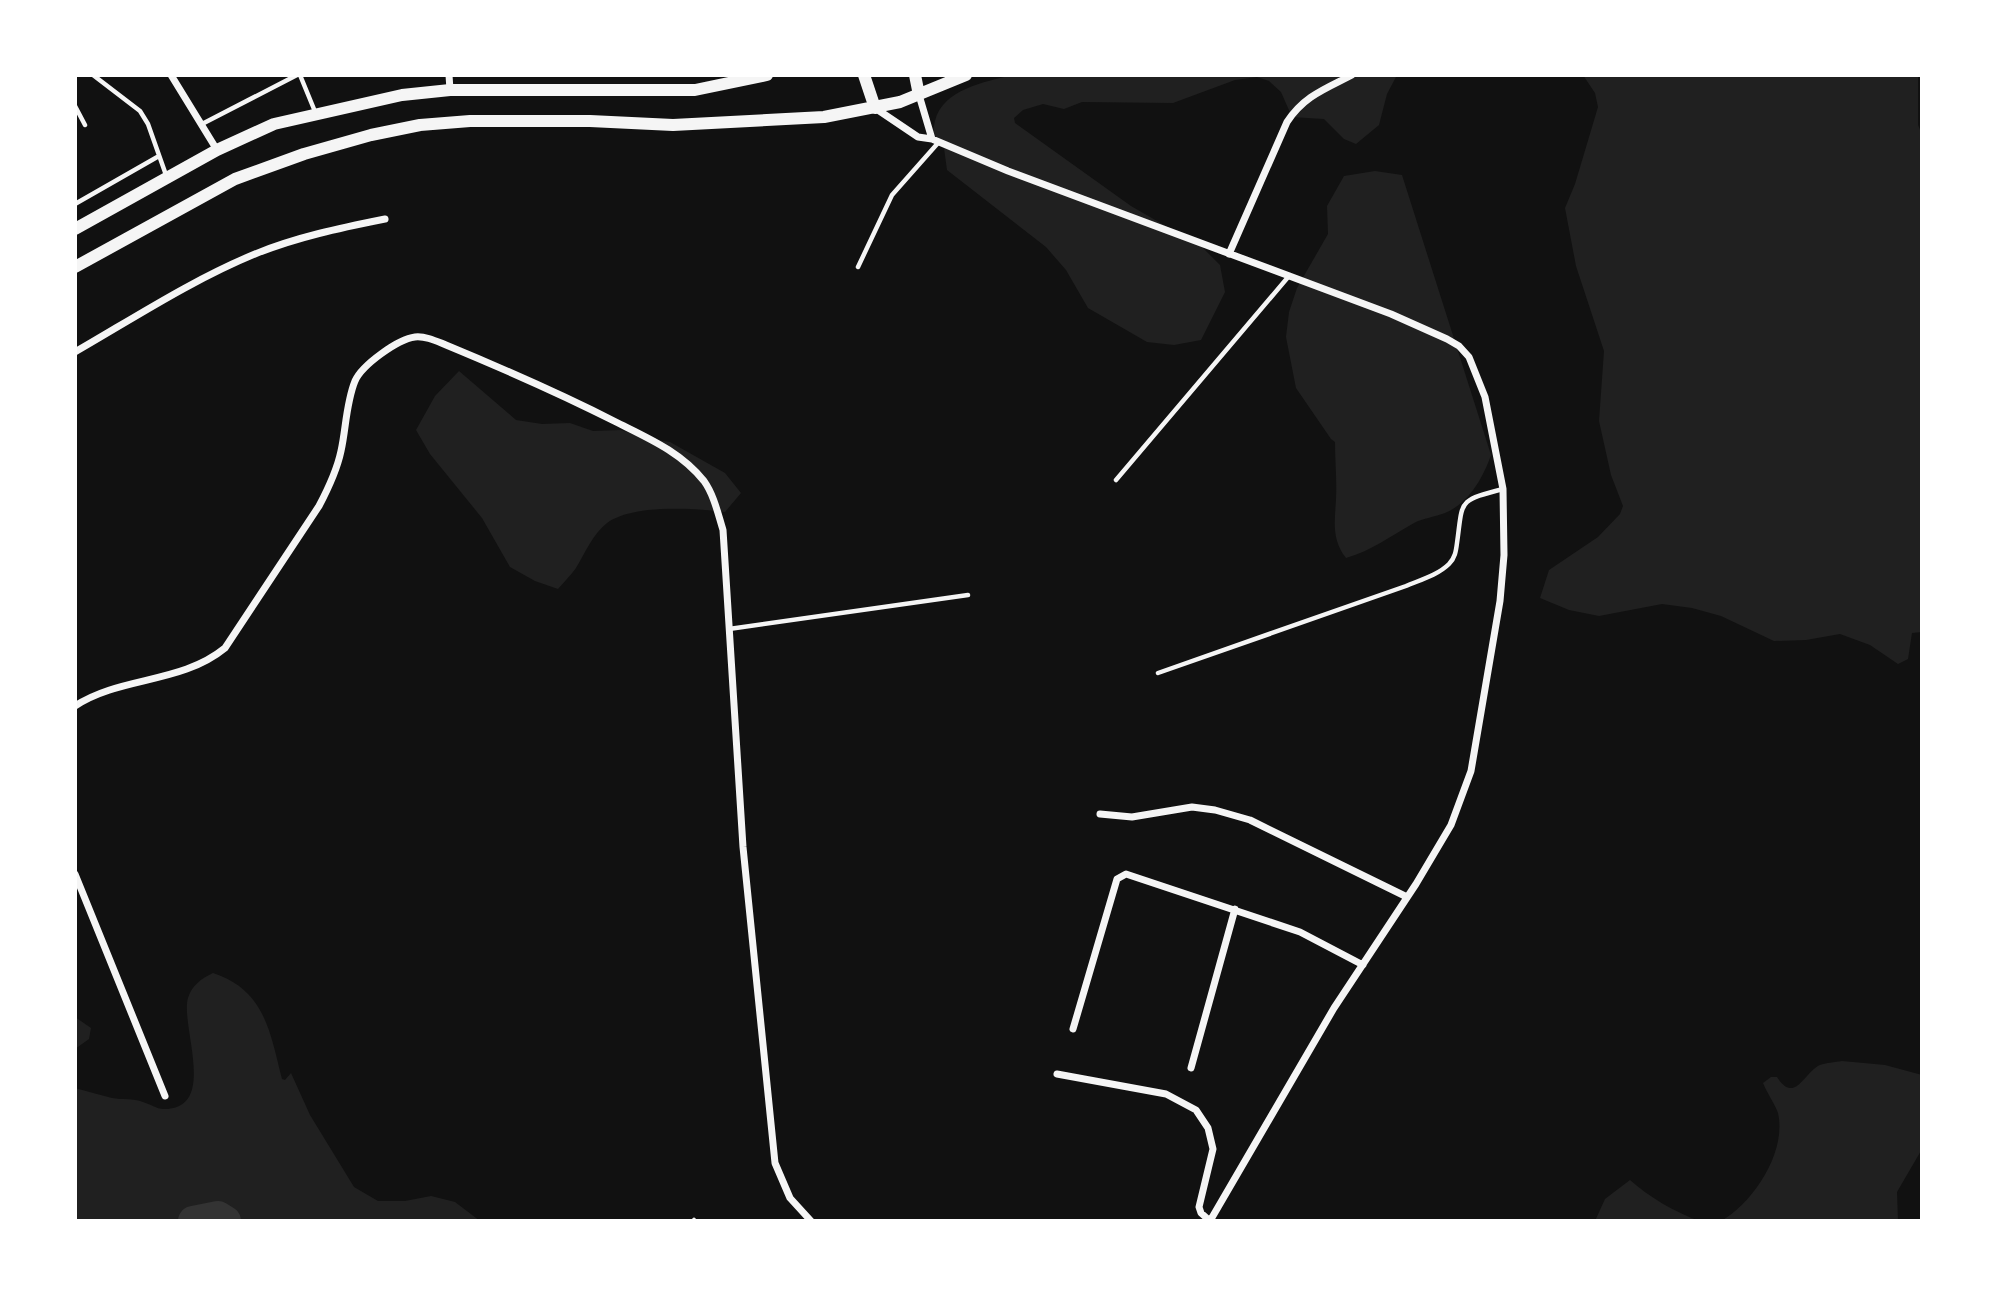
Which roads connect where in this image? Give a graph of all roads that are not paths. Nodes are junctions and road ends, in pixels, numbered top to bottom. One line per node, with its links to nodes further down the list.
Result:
1 (93, 75): 19 (lane)
2 (171, 75): 16 (street)
3 (299, 75): 14 (lane); 16 (lane)
4 (449, 75): 10 (street)
5 (767, 75): 10 (main road)
6 (864, 75): 13 (main road)
7 (915, 75): 11 (main road)
8 (966, 75): 11 (main road)
9 (1352, 75): 24 (street)
10 (450, 89): 14 (main road)
11 (919, 95): 13 (main road); 17 (street)
12 (75, 106): 15 (lane)
13 (875, 108): 17 (street); 25 (main road)
14 (316, 114): 18 (main road)
15 (85, 125)
16 (201, 125): 18 (street)
17 (935, 140): 24 (street); 26 (lane)
18 (216, 150): 20 (main road)
19 (159, 156): 20 (lane); 21 (lane)
20 (167, 177): 23 (main road)
21 (75, 204)
22 (385, 219): 28 (street)
23 (77, 225)
24 (1229, 254): 27 (street)
25 (75, 267)
26 (858, 267)
27 (1289, 276): 29 (lane); 30 (street)
28 (75, 352)
29 (1116, 480)
30 (1503, 489): 33 (lane); 37 (street)
31 (968, 595): 32 (lane)
32 (729, 629): 34 (street); 44 (street)
33 (1158, 673)
34 (75, 706)
35 (1100, 814): 37 (street)
36 (75, 874): 43 (street)
37 (1407, 897): 39 (street)
38 (1235, 909): 39 (street); 40 (street); 41 (street)
39 (1363, 965): 45 (street)
40 (1073, 1029)
41 (1191, 1068)
42 (1057, 1074): 45 (street)
43 (165, 1096)
44 (811, 1221)
45 (1210, 1221)

